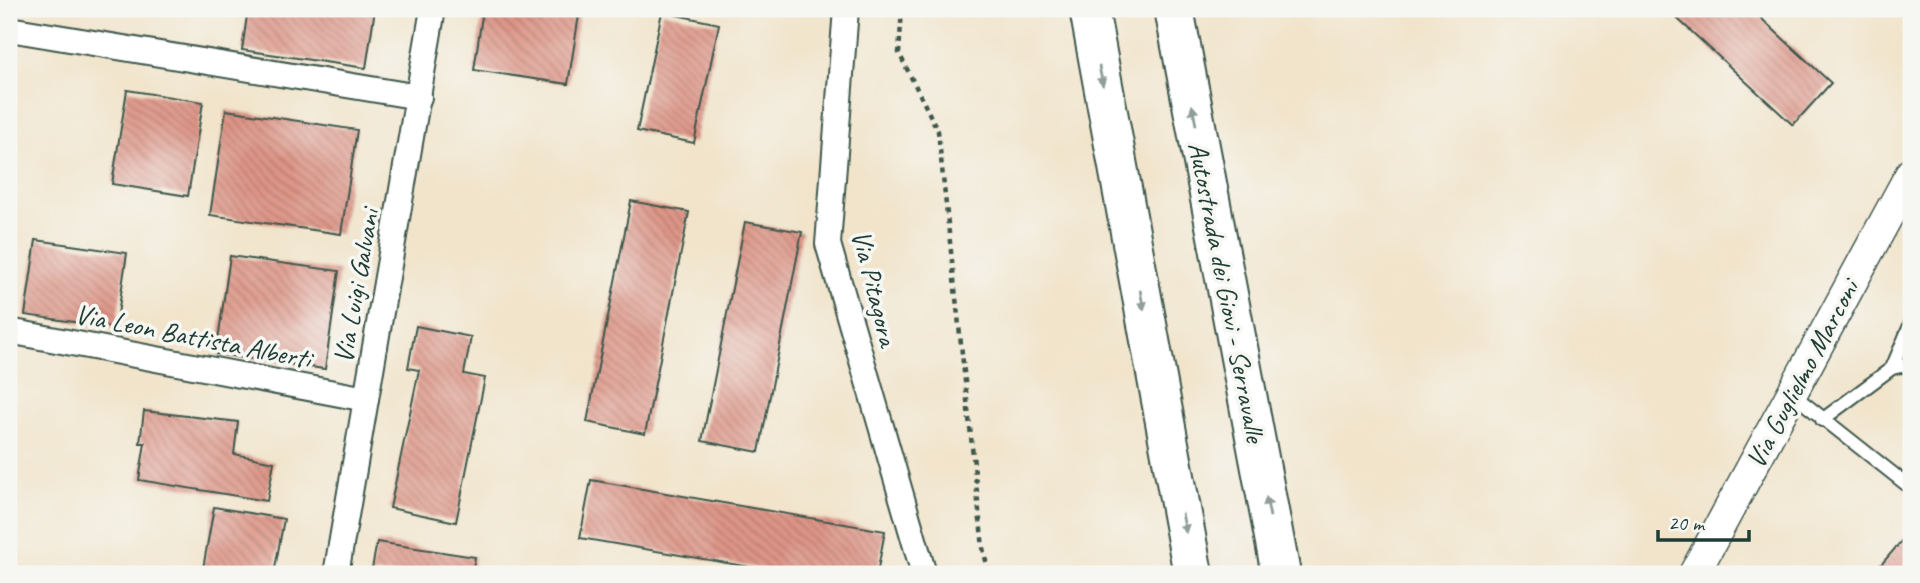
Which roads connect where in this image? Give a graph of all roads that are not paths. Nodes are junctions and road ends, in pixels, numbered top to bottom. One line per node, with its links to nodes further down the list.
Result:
1 (433, 9): 6 (street, Via Luigi Galvani)
2 (846, 9): 17 (street, Via Pitagora)
3 (1088, 9): 18 (highway, one-way to 18)
4 (1174, 9): 19 (highway, Autostrada dei Giovi - Serravalle, one-way to 4)
5 (9, 29): 6 (street)
6 (419, 97): 13 (street, Via Luigi Galvani)
7 (1911, 173): 12 (street, Via Guglielmo Marconi)
8 (1911, 323): 11 (lane)
9 (9, 331): 13 (street, Via Leon Battista Alberti)
10 (1911, 363): 11 (lane)
11 (1892, 368): 14 (lane)
12 (1791, 393): 14 (lane); 20 (street, Via Guglielmo Marconi)
13 (366, 399): 16 (street, Via Luigi Galvani)
14 (1822, 420): 15 (lane)
15 (1911, 488)
16 (336, 574)
17 (924, 574)
18 (1194, 574)
19 (1281, 574)
20 (1694, 574)

